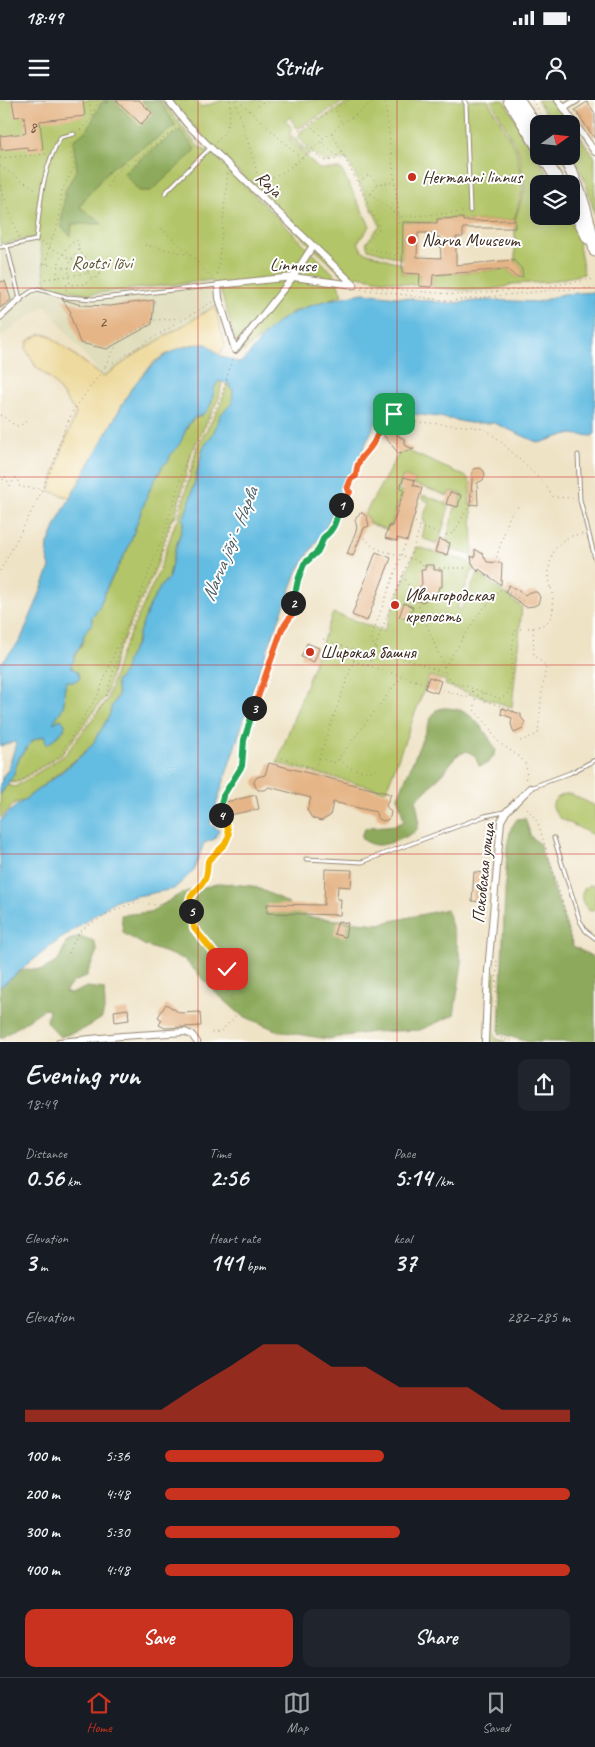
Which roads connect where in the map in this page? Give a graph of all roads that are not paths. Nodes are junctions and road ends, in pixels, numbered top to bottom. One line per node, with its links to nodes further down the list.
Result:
1 (168, 100): 13 (street, Raja)
2 (464, 100): 17 (lane)
3 (509, 100): 12 (highway)
4 (520, 100): 10 (highway)
5 (528, 100): 9 (highway)
6 (558, 100): 8 (street)
7 (577, 100): 8 (street)
8 (564, 108): 14 (street)
9 (537, 115)
10 (530, 116)
11 (74, 134): 19 (lane)
12 (530, 134)
13 (210, 147): 15 (lane); 21 (street, Raja)
14 (595, 152)
15 (165, 194)
16 (580, 194): 22 (highway)
17 (470, 211)
18 (580, 224): 23 (highway)
19 (7, 246): 20 (lane); 27 (lane)
20 (0, 247)
21 (312, 247): 24 (street); 26 (street, Raja)
22 (595, 251)
23 (595, 256)
24 (293, 277): 25 (street, Linnuse); 25 (street); 26 (street, Linnuse)
25 (218, 285): 27 (lane, Linnuse)
26 (354, 285)
27 (20, 299): 28 (street, Linnuse)
28 (0, 317)
29 (578, 455): 30 (lane)
30 (595, 558)
31 (595, 760): 32 (lane, Псковская улица)
32 (527, 788): 33 (street, Псковская улица)
33 (506, 812): 35 (lane); 39 (street, Псковская улица)
34 (554, 838): 36 (lane)
35 (306, 860)
36 (595, 938)
37 (197, 1041): 38 (street)
38 (59, 1042)
39 (486, 1042)

